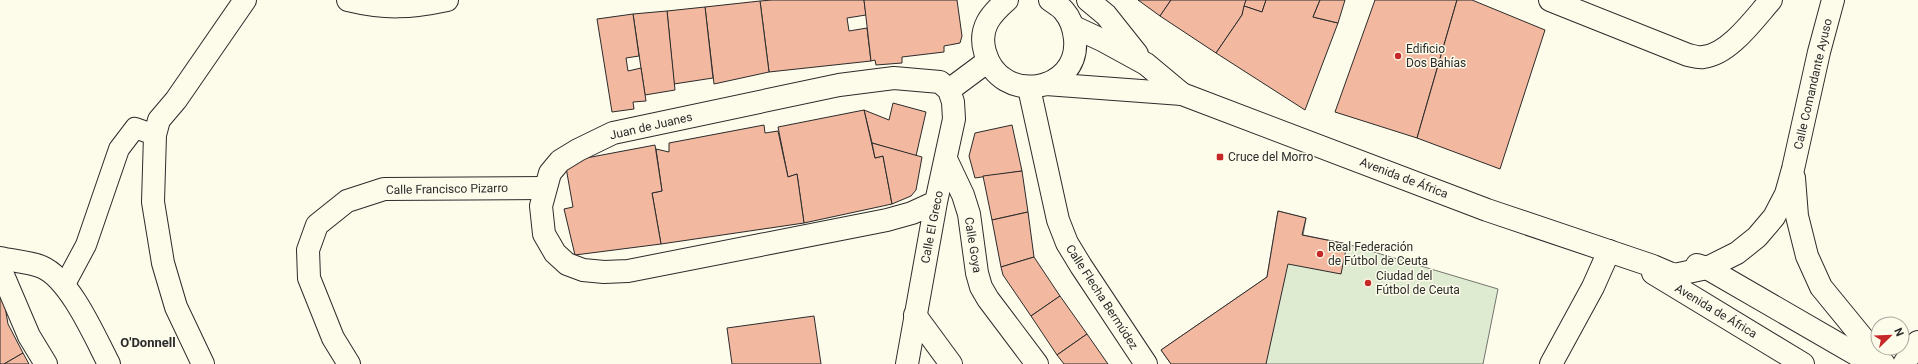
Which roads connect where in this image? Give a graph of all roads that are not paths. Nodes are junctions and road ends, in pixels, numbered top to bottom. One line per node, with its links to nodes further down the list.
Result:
1 (245, 0): 15 (street)
2 (348, 0): 3 (street)
3 (447, 0)
4 (1088, 0): 11 (street)
5 (1550, 0): 6 (street)
6 (1771, 0)
7 (1833, 0): 17 (street, Calle Comandante Ayuso)
8 (996, 3): 10 (street)
9 (1062, 9): 11 (street, Avenida de África); 12 (street)
10 (988, 62): 12 (street, Avenida de África); 13 (street)
11 (1146, 64): 14 (street, Avenida de África)
12 (1038, 86): 14 (street, Avenida de África); 34 (street, Calle Flecha Bermúdez)
13 (949, 90): 16 (street, Calle El Greco); 18 (street, Juan de Juanes)
14 (1182, 94): 20 (street, Avenida de África)
15 (155, 135): 24 (street); 29 (street)
16 (946, 159): 19 (street, Calle El Greco); 33 (street, Calle Goya)
17 (1793, 169): 23 (street, Calle Comandante Ayuso); 38 (street, Calle Comandante Ayuso)
18 (545, 188): 19 (street, Juan de Juanes); 30 (street, Calle Francisco Pizarro)
19 (936, 202): 25 (street, Calle El Greco)
20 (1618, 254): 23 (street, Avenida de África); 35 (street); 36 (street, Avenida de África)
21 (0, 258): 24 (street)
22 (0, 268): 27 (street)
23 (1707, 268): 37 (street)
24 (64, 286): 28 (street)
25 (915, 315): 31 (street, Calle El Greco); 32 (street)
26 (1918, 342): 39 (street)
27 (46, 364)
28 (109, 364)
29 (203, 364)
30 (350, 364)
31 (907, 364)
32 (951, 364)
33 (1037, 364)
34 (1146, 364)
35 (1550, 364)
36 (1803, 364)
37 (1873, 364)
38 (1884, 364)
39 (1904, 364)

